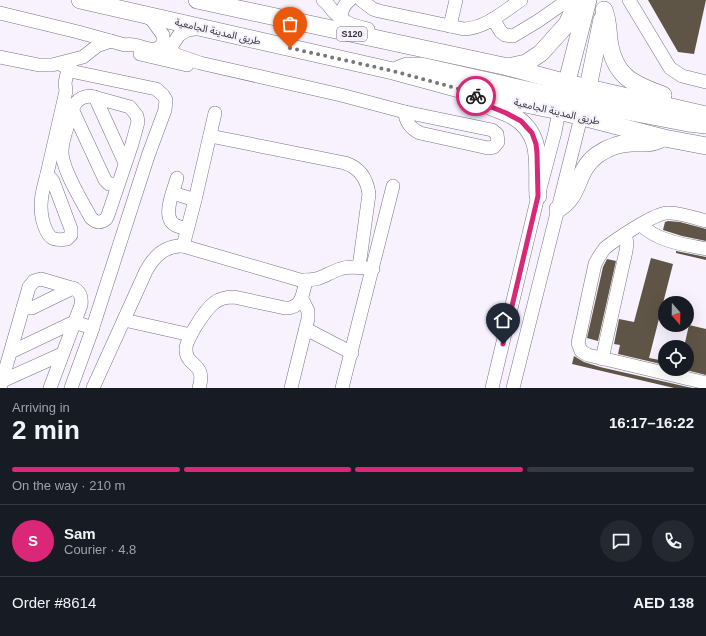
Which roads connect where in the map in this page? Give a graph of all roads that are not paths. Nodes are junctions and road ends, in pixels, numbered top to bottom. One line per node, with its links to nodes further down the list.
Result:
1 (80, 0): 15 (main road, طريق المدينة الجامعية)
2 (197, 0): 22 (main road, طريق المدينة الجامعية / S120)
3 (344, 0): 12 (street)
4 (350, 0): 16 (street)
5 (361, 0): 18 (street)
6 (456, 0): 18 (street)
7 (521, 0): 17 (street)
8 (568, 0): 17 (street)
9 (575, 0): 29 (main road)
10 (588, 0): 35 (main road)
11 (629, 0): 32 (street)
12 (324, 1): 16 (street)
13 (605, 5): 36 (main road); 38 (main road)
14 (0, 14): 20 (street)
15 (144, 15): 19 (main road, طريق المدينة الجامعية); 23 (street)
16 (341, 19): 22 (street)
17 (493, 19): 18 (street)
18 (450, 26)
19 (200, 27): 24 (street); 31 (main road, طريق المدينة الجامعية)
20 (84, 34): 21 (street); 25 (street)
21 (112, 41): 23 (street); 25 (street)
22 (395, 43): 29 (main road, طريق المدينة الجامعية / S120)
23 (125, 45): 26 (street)
24 (171, 47): 26 (street); 28 (street)
25 (93, 49): 30 (street)
26 (159, 59): 28 (street)
27 (3, 60): 30 (street)
28 (200, 63): 39 (street)
29 (508, 67): 35 (main road, طريق المدينة الجامعية)
30 (68, 68): 46 (street); 48 (street)
31 (393, 71): 33 (main road, طريق المدينة الجامعية); 35 (main road)
32 (706, 82)
33 (474, 93): 35 (main road, طريق المدينة الجامعية); 53 (main road)
34 (95, 97): 37 (street); 47 (street); 47 (street)
35 (563, 97): 36 (main road, طريق المدينة الجامعية); 36 (main road); 53 (street)
36 (584, 102): 38 (main road, طريق المدينة الجامعية); 42 (main road); 44 (main road, طريق المدينة الجامعية); 55 (street)
37 (72, 109): 50 (street); 50 (street)
38 (686, 110): 41 (main road, طريق المدينة الجامعية)
39 (405, 112): 39 (street)
40 (215, 113): 43 (street)
41 (706, 115)
42 (706, 125)
43 (210, 136): 54 (street); 62 (street)
44 (664, 138): 45 (main road, طريق المدينة الجامعية); 55 (main road)
45 (706, 146)
46 (149, 152): 47 (street); 71 (street)
47 (129, 153): 50 (street)
48 (47, 174)
49 (177, 178): 52 (street)
50 (117, 184)
51 (393, 186): 63 (street)
52 (173, 193): 54 (street); 58 (street)
53 (538, 196): 85 (street)
54 (195, 200): 58 (street)
55 (558, 208): 86 (street)
56 (706, 221): 57 (street)
57 (641, 225): 59 (street); 61 (street)
58 (187, 229): 60 (street)
59 (625, 234): 76 (street); 76 (street)
60 (183, 246): 64 (street); 68 (street)
61 (706, 249)
62 (359, 267): 63 (street); 64 (street)
63 (373, 268): 74 (street)
64 (306, 280): 66 (street)
65 (73, 288): 67 (street); 67 (street); 69 (street)
66 (302, 299): 70 (street); 72 (street)
67 (23, 308): 73 (street)
68 (124, 320): 72 (street); 81 (street)
69 (73, 325): 71 (street); 73 (street); 75 (street)
70 (306, 329): 74 (street); 83 (street)
71 (92, 330): 80 (street)
72 (191, 335): 82 (street)
73 (11, 352): 78 (street)
74 (352, 353): 84 (street)
75 (62, 354): 78 (street); 79 (street)
76 (602, 359): 77 (street)
77 (706, 383)
78 (1, 384)
79 (50, 388)
80 (70, 388)
81 (93, 388)
82 (199, 388)
83 (291, 388)
84 (342, 388)
85 (492, 388)
86 (512, 388)

